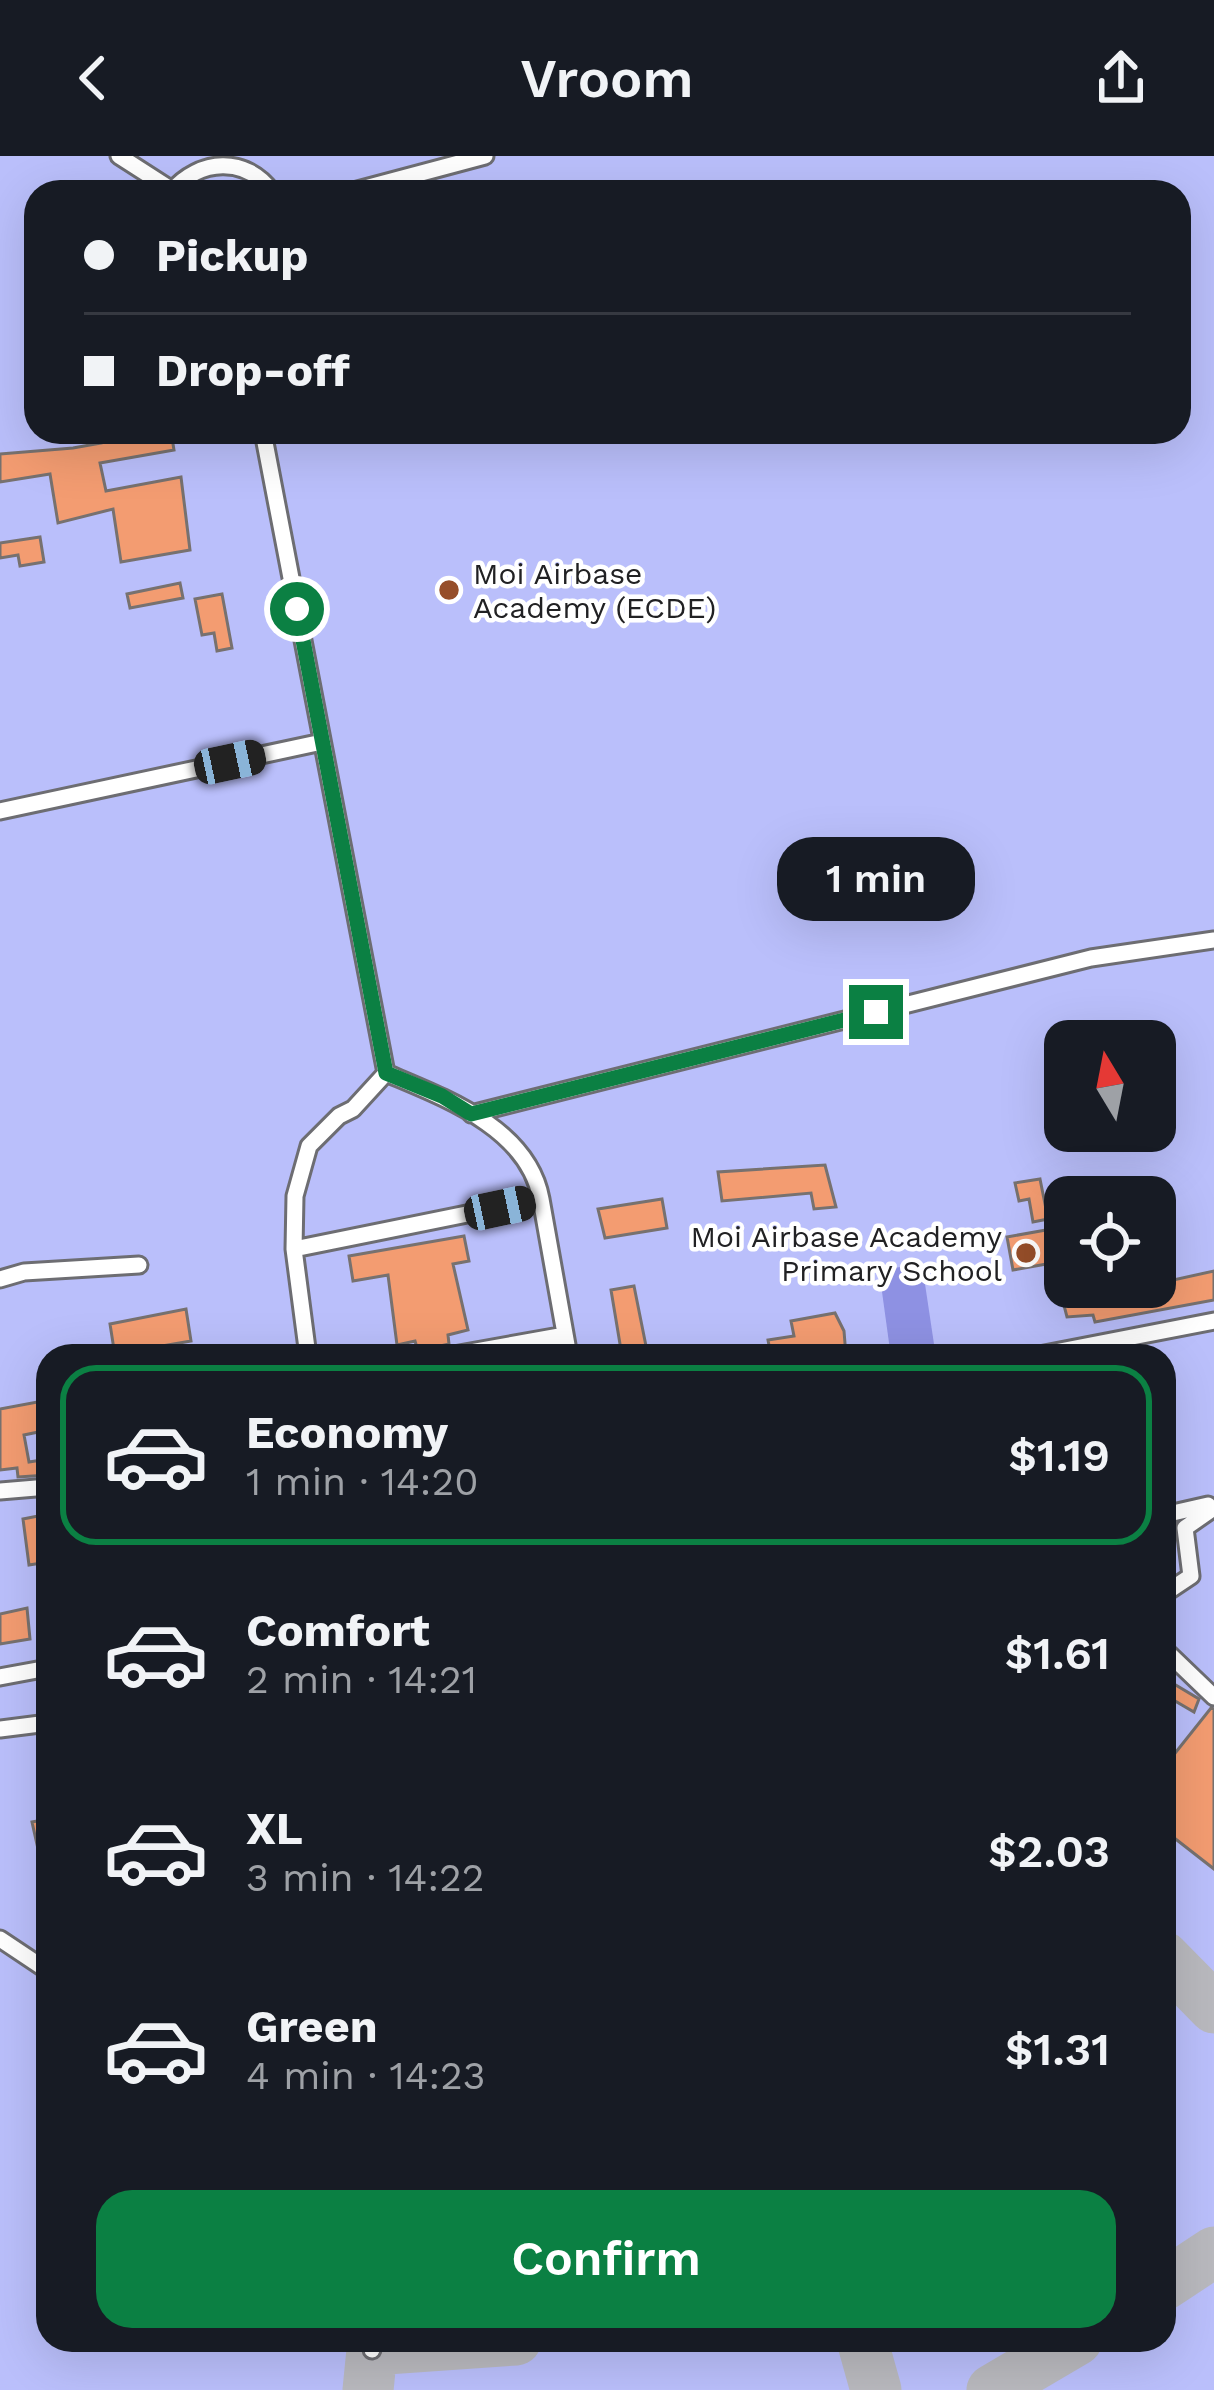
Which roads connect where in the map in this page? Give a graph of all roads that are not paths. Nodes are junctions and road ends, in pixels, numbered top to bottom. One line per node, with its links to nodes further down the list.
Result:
1 (119, 156): 3 (street)
2 (485, 156): 6 (street)
3 (155, 180)
4 (182, 180): 5 (street)
5 (260, 180)
6 (395, 180)
7 (265, 444): 8 (street)
8 (322, 742): 9 (street); 11 (street)
9 (0, 811)
10 (1214, 940): 12 (street)
11 (386, 1073): 12 (street); 14 (street)
12 (471, 1114): 13 (street)
13 (541, 1199): 14 (street); 18 (street)
14 (294, 1249): 19 (street)
15 (139, 1265): 16 (street)
16 (0, 1280)
17 (1214, 1321): 22 (street)
18 (565, 1335): 20 (street); 21 (street)
19 (306, 1344)
20 (515, 1344)
21 (567, 1344)
22 (1096, 1344)
23 (36, 1488): 24 (street)
24 (0, 1490)
25 (1214, 1505): 26 (street); 27 (street)
26 (1176, 1513)
27 (1176, 1586)
28 (1176, 1661): 31 (street)
29 (36, 1670): 30 (street)
30 (0, 1677)
31 (1214, 1697)
32 (36, 1724): 33 (street)
33 (0, 1729)
34 (0, 1939): 35 (street)
35 (36, 1963)

